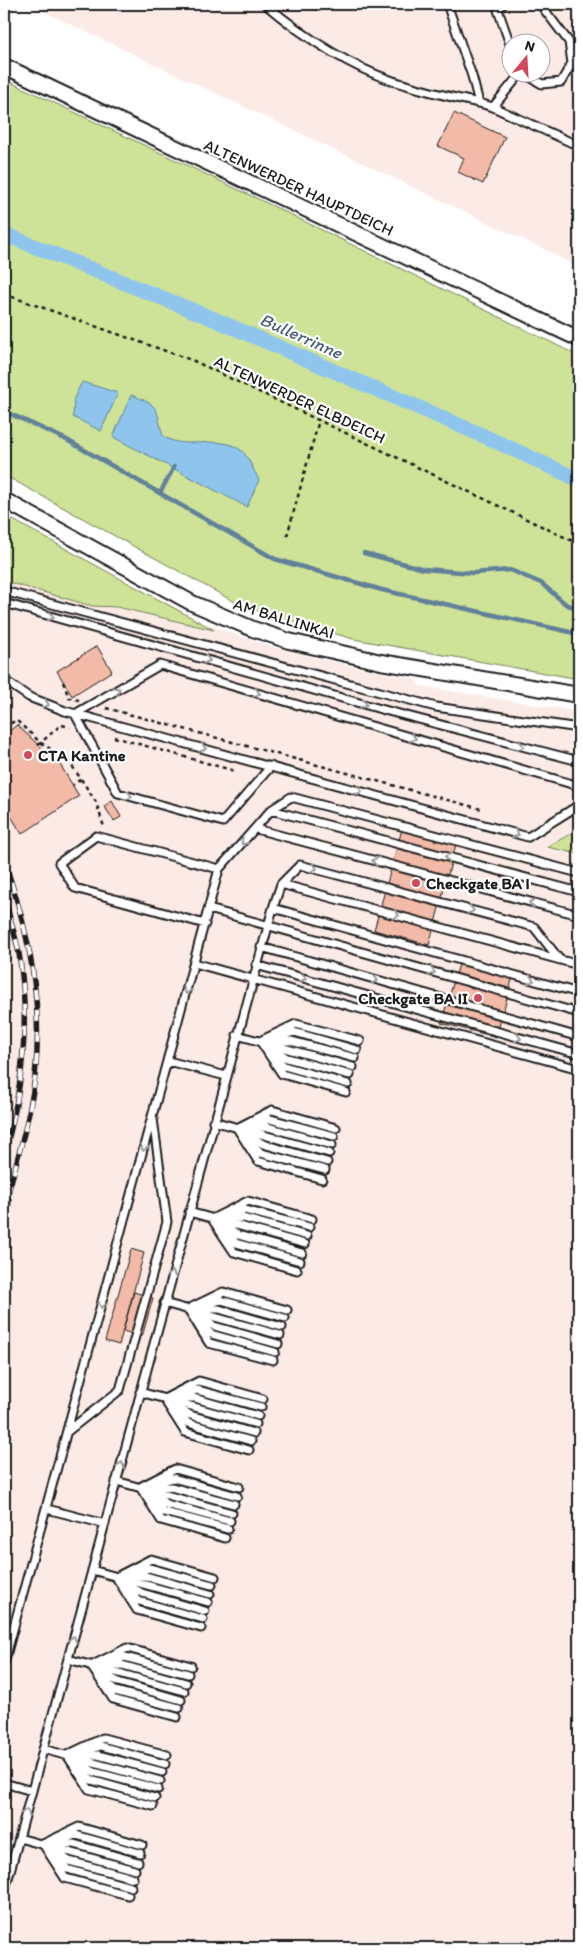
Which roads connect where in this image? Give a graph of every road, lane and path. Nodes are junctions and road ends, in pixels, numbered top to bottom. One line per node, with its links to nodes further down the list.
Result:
1 (265, 4): 9 (lane)
2 (447, 4): 9 (lane)
3 (503, 4): 5 (lane)
4 (540, 4): 8 (lane)
5 (506, 32)
6 (4, 66): 13 (street, ALTENWERDER HAUPTDEICH)
7 (513, 82): 10 (lane)
8 (538, 82)
9 (479, 103): 10 (lane)
10 (493, 106): 11 (lane)
11 (579, 146)
12 (4, 294): 14 (path, ALTENWERDER ELBDEICH)
13 (579, 339)
14 (319, 420): 16 (path); 17 (path, ALTENWERDER ELBDEICH)
15 (4, 500): 22 (street, AM BALLINKAI)
16 (287, 536)
17 (579, 544)
18 (4, 591): 29 (lane)
19 (4, 604): 33 (lane, one-way to 33)
20 (4, 680): 25 (lane, one-way to 25)
21 (64, 682): 23 (path)
22 (579, 695)
23 (69, 698): 24 (path); 25 (path)
24 (94, 704): 26 (lane); 38 (lane, one-way to 38); 40 (path)
25 (65, 711): 26 (lane); 27 (path)
26 (75, 714): 30 (lane); 34 (lane, one-way to 34)
27 (62, 725): 30 (path); 32 (path)
28 (4, 728): 32 (path)
29 (579, 728)
30 (84, 732): 34 (lane, one-way to 34)
31 (108, 735): 35 (path)
32 (40, 744): 36 (path)
33 (579, 761)
34 (271, 766): 39 (lane, one-way to 39)
35 (235, 771)
36 (81, 779): 37 (path); 43 (path)
37 (72, 785)
38 (579, 786)
39 (579, 805)
40 (481, 809)
41 (271, 810): 42 (lane); 45 (lane); 47 (lane, one-way to 41)
42 (256, 829): 44 (lane, one-way to 44); 50 (lane, one-way to 42)
43 (96, 836): 44 (lane); 51 (lane)
44 (219, 869): 49 (lane)
45 (579, 873)
46 (281, 884): 48 (lane); 54 (lane, one-way to 54); 54 (lane, one-way to 54)
47 (579, 892)
48 (273, 908): 52 (lane); 59 (lane, one-way to 59)
49 (209, 909): 51 (lane); 52 (lane)
50 (579, 915)
51 (204, 924): 55 (lane)
52 (268, 926): 53 (lane); 60 (lane, one-way to 60)
53 (261, 948): 56 (lane); 62 (lane, one-way to 62)
54 (559, 959): 57 (lane)
55 (194, 963): 58 (lane); 68 (lane, one-way to 68)
56 (256, 965): 58 (lane); 66 (lane, one-way to 66)
57 (579, 965)
58 (252, 980): 61 (lane); 70 (lane)
59 (579, 993)
60 (579, 1013)
61 (237, 1035): 63 (lane); 72 (lane)
62 (579, 1037)
63 (260, 1041): 64 (lane); 65 (lane); 67 (lane); 69 (lane); 71 (lane); 73 (lane); 74 (lane)
64 (360, 1041)
65 (357, 1050)
66 (579, 1054)
67 (355, 1058)
68 (168, 1061): 72 (lane); 75 (lane)
69 (353, 1067)
70 (579, 1069)
71 (350, 1075)
72 (226, 1076): 76 (lane)
73 (348, 1084)
74 (346, 1092)
75 (153, 1116): 109 (lane, one-way to 109); 109 (lane)
76 (213, 1122): 77 (lane); 85 (lane)
77 (237, 1128): 78 (lane); 79 (lane); 80 (lane); 81 (lane); 82 (lane); 83 (lane); 84 (lane)
78 (336, 1128)
79 (334, 1136)
80 (332, 1145)
81 (329, 1153)
82 (327, 1162)
83 (324, 1170)
84 (322, 1179)
85 (189, 1212): 86 (lane); 94 (lane, one-way to 85)
86 (212, 1219): 87 (lane); 88 (lane); 89 (lane); 90 (lane); 91 (lane); 92 (lane); 93 (lane)
87 (312, 1219)
88 (309, 1227)
89 (307, 1236)
90 (304, 1244)
91 (302, 1253)
92 (300, 1261)
93 (298, 1270)
94 (164, 1303): 95 (lane); 103 (lane)
95 (188, 1310): 96 (lane); 97 (lane); 98 (lane); 99 (lane); 100 (lane); 101 (lane); 102 (lane)
96 (287, 1310)
97 (285, 1318)
98 (282, 1326)
99 (280, 1335)
100 (278, 1344)
101 (275, 1352)
102 (273, 1360)
103 (140, 1392): 104 (lane); 113 (lane, one-way to 103)
104 (164, 1399): 105 (lane); 106 (lane); 107 (lane); 108 (lane); 110 (lane); 111 (lane); 112 (lane)
105 (263, 1399)
106 (261, 1407)
107 (258, 1416)
108 (256, 1424)
109 (68, 1431): 118 (lane)
110 (254, 1433)
111 (251, 1441)
112 (249, 1450)
113 (116, 1481): 114 (lane); 121 (lane)
114 (140, 1487): 115 (lane); 116 (lane); 117 (lane); 119 (lane); 120 (lane); 122 (lane); 123 (lane)
115 (239, 1487)
116 (237, 1496)
117 (234, 1504)
118 (47, 1509): 121 (lane); 134 (lane)
119 (232, 1513)
120 (230, 1521)
121 (105, 1524): 124 (lane)
122 (228, 1529)
123 (225, 1538)
124 (92, 1570): 125 (lane); 133 (lane, one-way to 124)
125 (116, 1577): 126 (lane); 127 (lane); 128 (lane); 129 (lane); 130 (lane); 131 (lane); 132 (lane)
126 (215, 1577)
127 (212, 1585)
128 (210, 1594)
129 (208, 1602)
130 (205, 1611)
131 (203, 1619)
132 (201, 1628)
133 (68, 1659): 135 (lane); 143 (lane)
134 (4, 1663)
135 (91, 1666): 136 (lane); 137 (lane); 138 (lane); 139 (lane); 140 (lane); 141 (lane); 142 (lane)
136 (191, 1666)
137 (188, 1674)
138 (186, 1683)
139 (184, 1691)
140 (181, 1700)
141 (179, 1708)
142 (177, 1717)
143 (43, 1749): 144 (lane); 151 (lane)
144 (67, 1755): 145 (lane); 146 (lane); 147 (lane); 148 (lane); 150 (lane); 152 (lane); 153 (lane)
145 (167, 1756)
146 (164, 1764)
147 (162, 1772)
148 (160, 1781)
149 (4, 1783): 151 (lane)
150 (158, 1789)
151 (32, 1790): 154 (lane, one-way to 151)
152 (155, 1798)
153 (153, 1806)
154 (19, 1838): 155 (lane); 162 (lane)
155 (43, 1844): 156 (lane); 157 (lane); 158 (lane); 159 (lane); 160 (lane); 161 (lane); 163 (lane)
156 (142, 1845)
157 (140, 1853)
158 (138, 1862)
159 (135, 1870)
160 (133, 1878)
161 (131, 1887)
162 (4, 1893)
163 (128, 1895)

